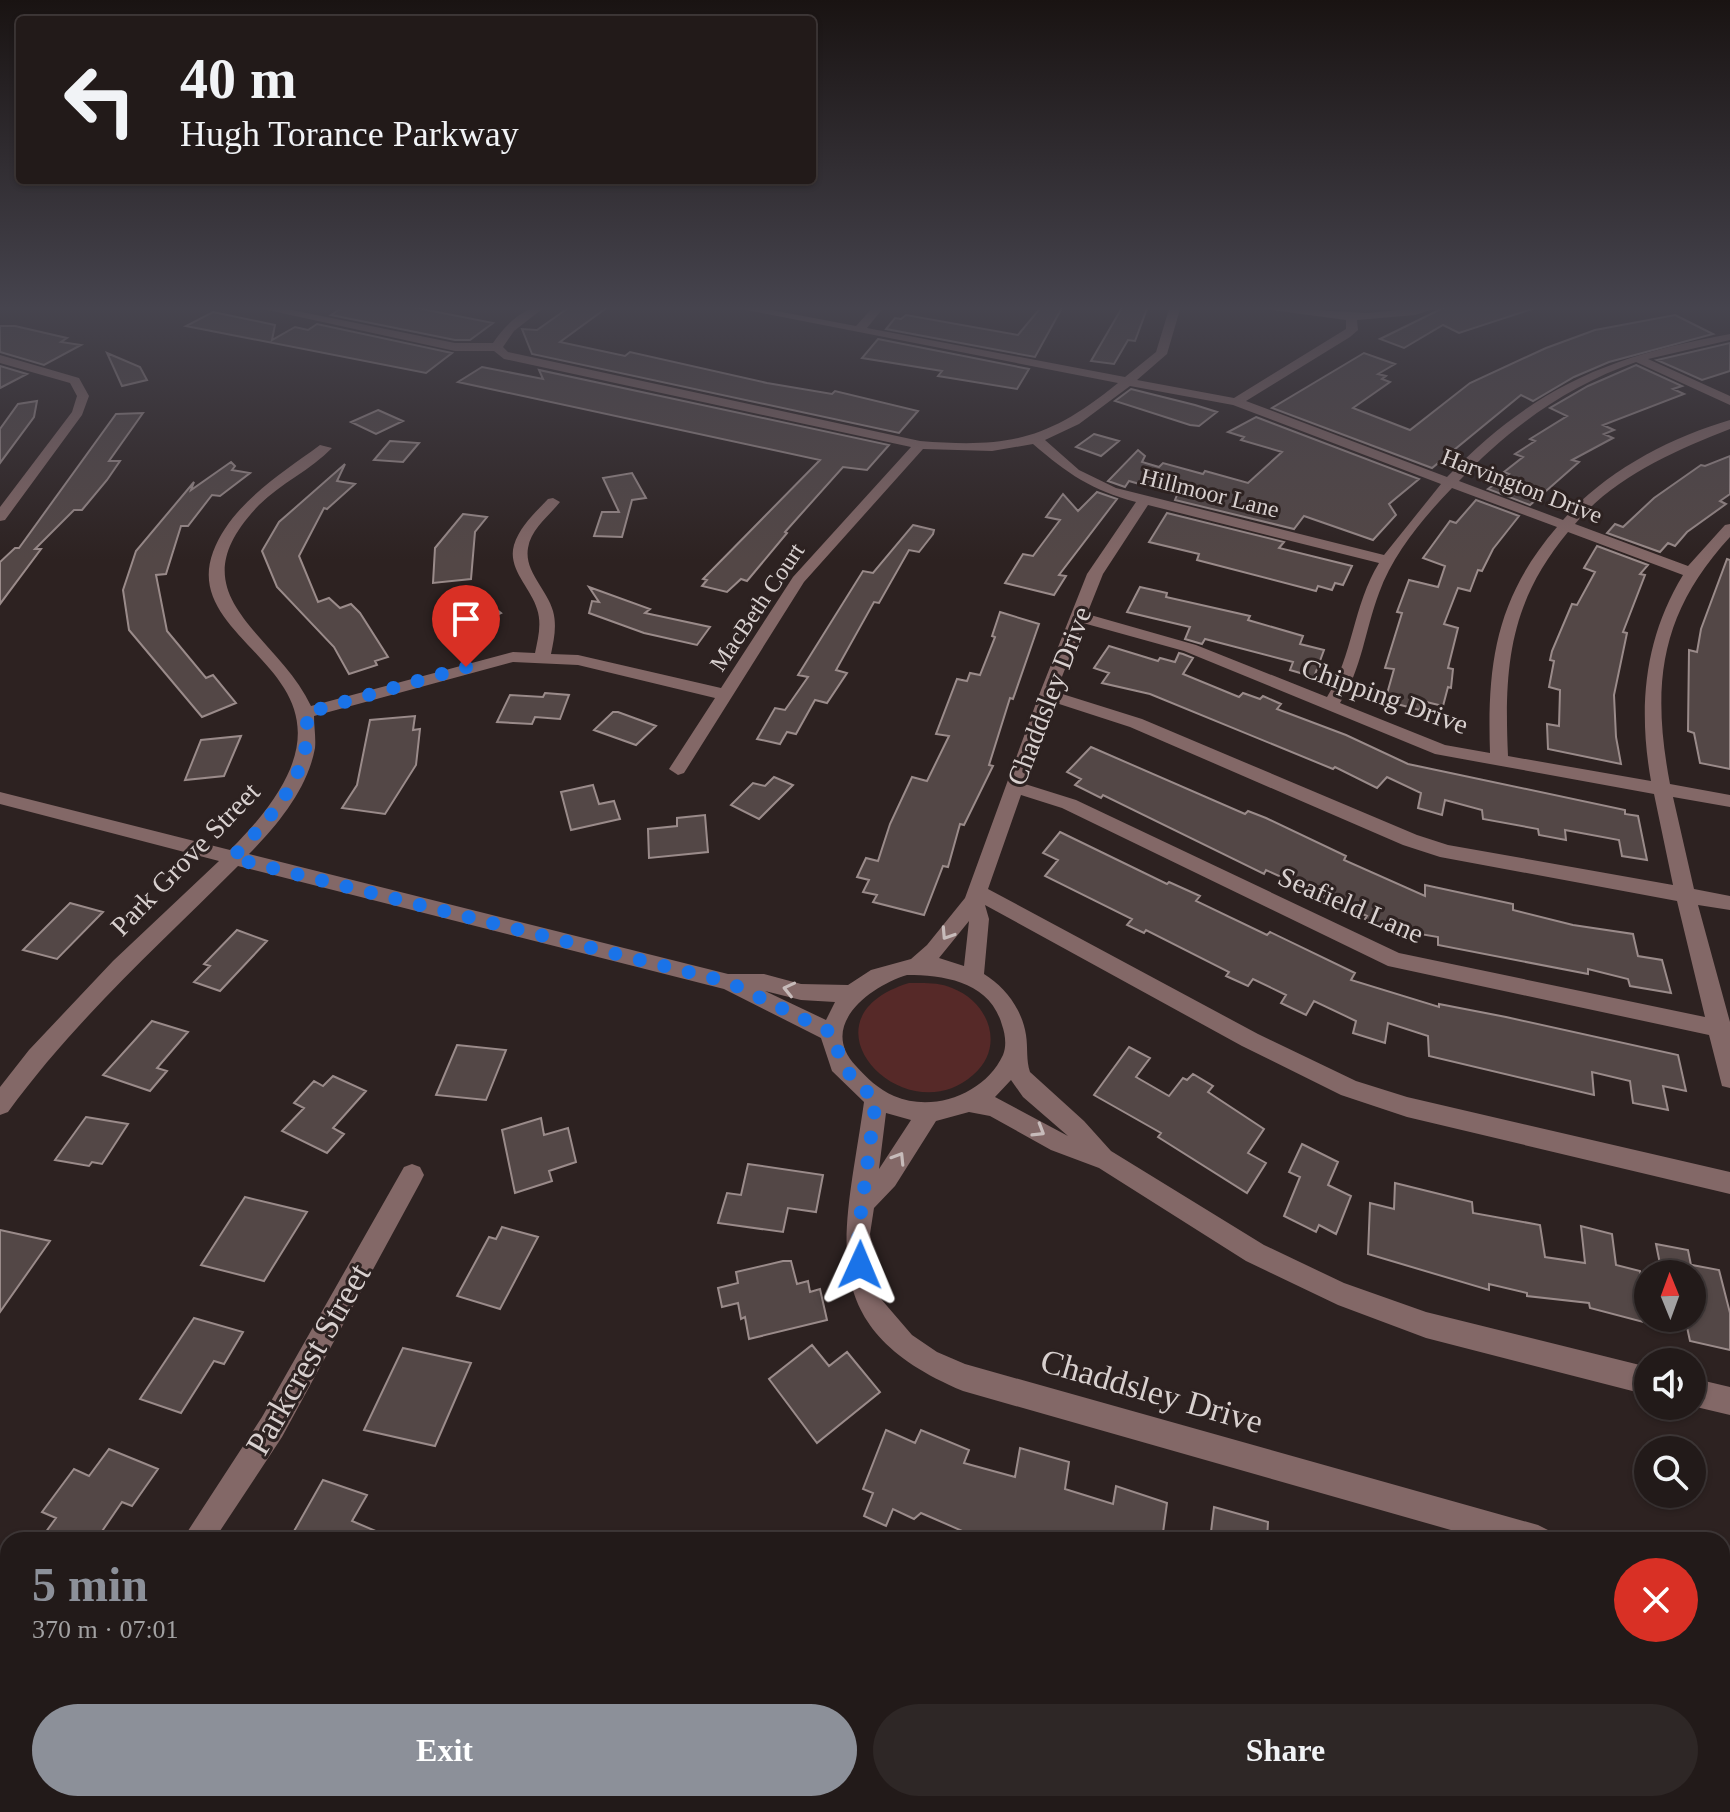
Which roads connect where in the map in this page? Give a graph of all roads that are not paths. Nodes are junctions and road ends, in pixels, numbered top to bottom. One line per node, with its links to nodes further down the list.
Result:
1 (80, 391): 17 (street)
2 (664, 391): 12 (street)
3 (1111, 391): 11 (street)
4 (1178, 391): 9 (street, Harvington Drive)
5 (1255, 391): 9 (street)
6 (1561, 391): 14 (street)
7 (1707, 391): 8 (street)
8 (1730, 401)
9 (1236, 402): 14 (street, Harvington Drive)
10 (1730, 424): 18 (street)
11 (1035, 439): 12 (street); 15 (street, Hillmoor Lane)
12 (920, 445): 24 (street, MacBeth Court)
13 (325, 448): 27 (street)
14 (1451, 483): 18 (street, Harvington Drive); 20 (street)
15 (1145, 499): 20 (street, Hillmoor Lane); 22 (street, Chaddsley Drive)
16 (553, 502): 23 (street)
17 (0, 517)
18 (1564, 526): 21 (street, Harvington Drive); 28 (street)
19 (1730, 528): 21 (street)
20 (1388, 561): 26 (street)
21 (1689, 572): 31 (street)
22 (1078, 617): 25 (street, Chaddsley Drive); 26 (street, Chipping Drive)
23 (542, 656): 24 (street); 27 (street)
24 (726, 695): 29 (street, MacBeth Court)
25 (1047, 695): 30 (street, Chaddsley Drive); 35 (street)
26 (1330, 706): 28 (street, Chipping Drive)
27 (306, 713): 34 (street, Park Grove Street)
28 (1499, 762): 31 (street, Chipping Drive)
29 (678, 769)
30 (1014, 787): 36 (street, Chaddsley Drive); 42 (street, Seafield Lane)
31 (1659, 789): 33 (street, Chipping Drive); 35 (street)
32 (0, 798): 34 (street)
33 (1730, 801)
34 (232, 858): 40 (street); 48 (street, Park Grove Street)
35 (1684, 893): 37 (street); 42 (street)
36 (975, 897): 38 (street, Chaddsley Drive, one-way to 38); 39 (street, Chaddsley Drive); 52 (street)
37 (1730, 903)
38 (919, 964): 39 (street); 41 (street)
39 (973, 977): 44 (street)
40 (728, 982): 41 (street, one-way to 40); 43 (street)
41 (850, 994): 43 (street)
42 (1725, 1030): 45 (street)
43 (834, 1034): 46 (street)
44 (1013, 1058): 47 (street); 50 (street)
45 (1730, 1079)
46 (876, 1099): 49 (street); 53 (street, Chaddsley Drive)
47 (971, 1103): 49 (street); 50 (street, one-way to 50)
48 (0, 1105)
49 (929, 1112): 53 (street, one-way to 49)
50 (1107, 1160): 54 (street)
51 (412, 1175): 57 (street, Parkcrest Street)
52 (1730, 1183)
53 (865, 1200): 58 (street, Chaddsley Drive)
54 (1634, 1377)
55 (1706, 1395): 56 (street)
56 (1730, 1401)
57 (202, 1532)
58 (1510, 1532)

